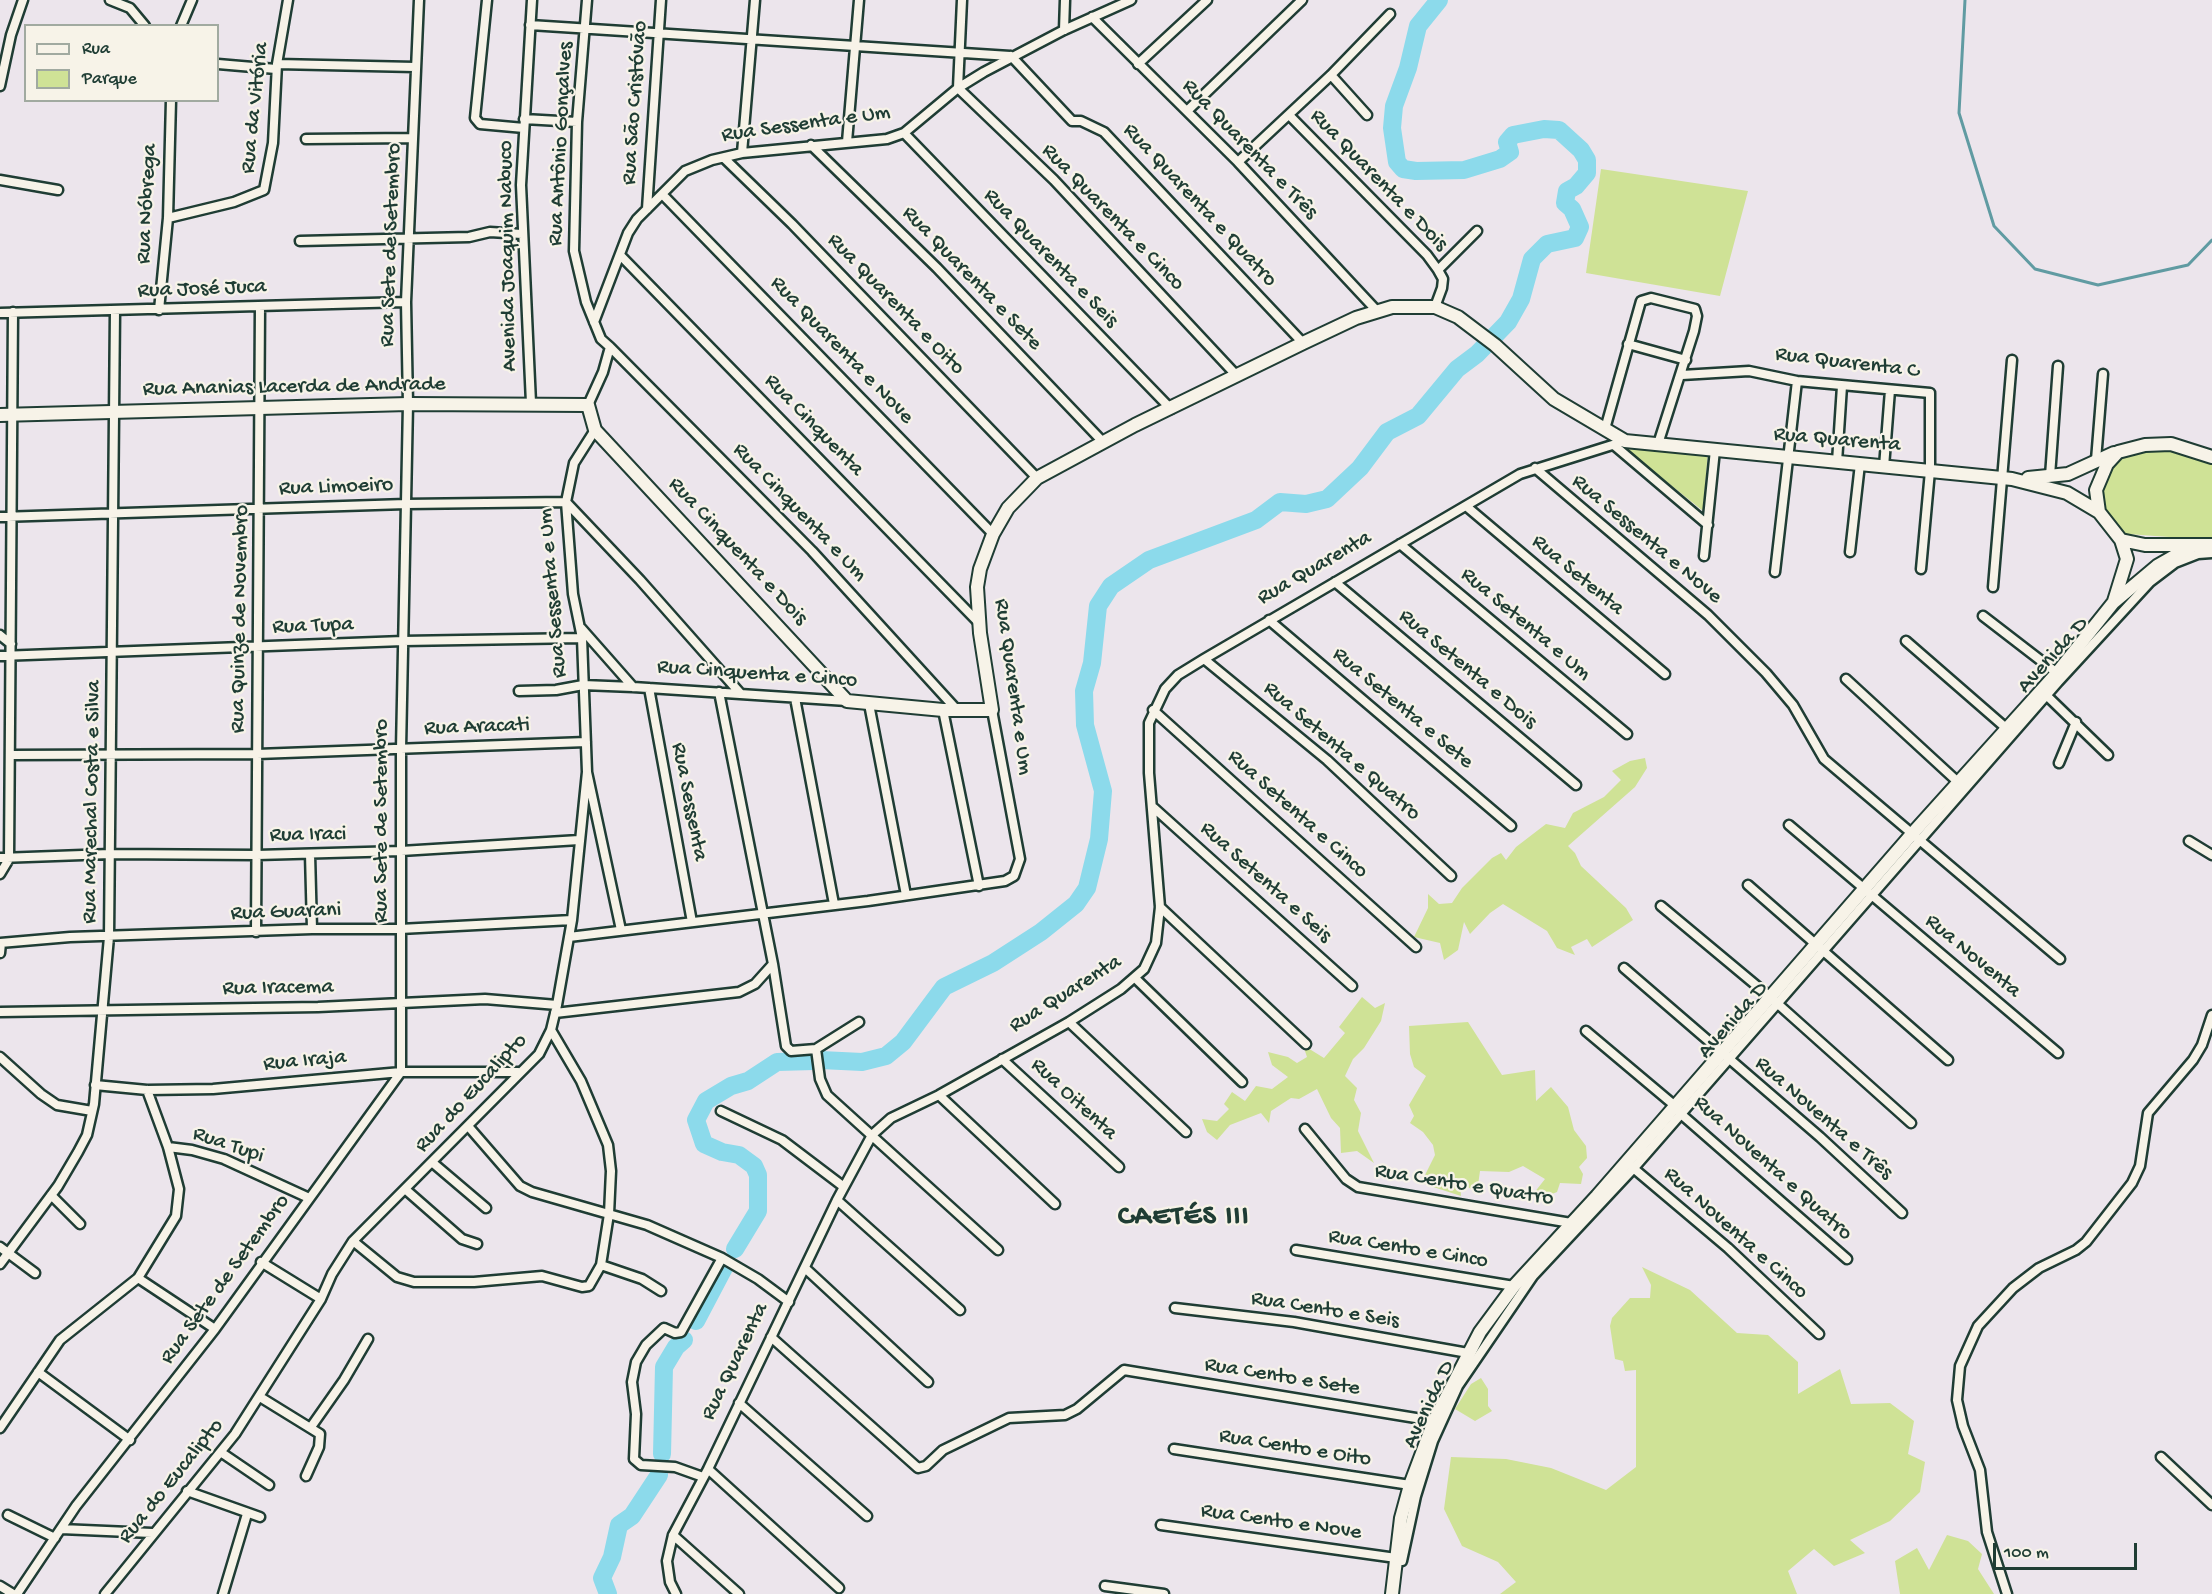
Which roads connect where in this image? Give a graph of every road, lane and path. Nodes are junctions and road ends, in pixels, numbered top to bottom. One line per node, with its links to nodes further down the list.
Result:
1 (23, 0): 34 (street)
2 (110, 0): 19 (street)
3 (192, 0): 20 (street)
4 (288, 0): 31 (street, Rua da Vitória)
5 (419, 0): 32 (street, Rua Sete de Setembro)
6 (487, 0): 41 (street)
7 (532, 0): 21 (street, Avenida Joaquim Nabuco)
8 (587, 0): 22 (street, Rua Antônio Gonçalves)
9 (661, 0): 24 (street, Rua São Cristóvão)
10 (755, 0): 25 (street)
11 (858, 0): 26 (street)
12 (962, 0): 27 (street)
13 (1065, 0): 23 (street)
14 (1131, 0): 18 (street, Rua Sessenta e Um)
15 (1207, 0): 30 (street)
16 (1302, 0): 37 (street)
17 (1390, 14): 33 (street)
18 (1092, 16): 23 (street, Rua Sessenta e Um); 30 (street, Rua Quarenta e Três)
19 (143, 24)
20 (182, 24)
21 (530, 25): 22 (street); 41 (street, Avenida Joaquim Nabuco)
22 (585, 29): 24 (street); 40 (street, Rua Antônio Gonçalves)
23 (1064, 30): 28 (street, Rua Sessenta e Um)
24 (659, 34): 25 (street); 53 (street, Rua São Cristóvão)
25 (751, 40): 26 (street); 47 (street)
26 (854, 47): 27 (street); 45 (street)
27 (957, 54): 28 (street); 35 (street)
28 (1011, 56): 35 (street, Rua Sessenta e Um); 70 (street, Rua Quarenta e Quatro)
29 (219, 64): 31 (street)
30 (1138, 64): 37 (street, Rua Quarenta e Três)
31 (277, 66): 32 (street); 54 (street, Rua da Vitória)
32 (415, 67): 43 (street, Rua Sete de Setembro)
33 (1331, 75): 38 (street); 39 (street)
34 (0, 86)
35 (958, 88): 42 (street, Rua Sessenta e Um); 78 (street, Rua Quarenta e Cinco)
36 (171, 102): 54 (street, Rua Nóbrega)
37 (1187, 111): 49 (street, Rua Quarenta e Três)
38 (1289, 115): 49 (street); 60 (street, Rua Quarenta e Dois)
39 (1367, 115)
40 (577, 122): 41 (street); 69 (street, Rua Antônio Gonçalves)
41 (524, 124): 56 (street, Avenida Joaquim Nabuco)
42 (904, 133): 45 (street, Rua Sessenta e Um); 86 (street, Rua Quarenta e Seis)
43 (412, 138): 44 (street); 57 (street, Rua Sete de Setembro)
44 (306, 139)
45 (847, 142): 46 (street, Rua Sessenta e Um)
46 (811, 145): 47 (street, Rua Sessenta e Um); 92 (street, Rua Quarenta e Sete)
47 (742, 153): 48 (street, Rua Sessenta e Um)
48 (725, 159): 52 (street, Rua Sessenta e Um); 105 (street, Rua Quarenta e Oito)
49 (1238, 162): 66 (street, Rua Quarenta e Três)
50 (0, 180): 51 (street)
51 (58, 190)
52 (662, 194): 53 (street, Rua Sessenta e Um); 116 (street, Rua Quarenta e Nove)
53 (647, 209): 59 (street, Rua Sessenta e Um)
54 (168, 218): 64 (street, Rua Nóbrega)
55 (1477, 231): 60 (street)
56 (522, 234): 57 (street); 82 (street, Avenida Joaquim Nabuco)
57 (409, 237): 58 (street); 61 (street, Rua Sete de Setembro)
58 (300, 241)
59 (620, 255): 69 (street, Rua Sessenta e Um); 131 (street, Rua Cinquenta)
60 (1438, 270): 63 (street, Rua Quarenta e Dois)
61 (406, 302): 62 (street, Rua José Juca); 83 (street, Rua Sete de Setembro)
62 (260, 306): 64 (street, Rua José Juca); 85 (street, Rua Quinze de Novembro)
63 (1434, 308): 66 (street, Rua Quarenta e Um); 91 (street, Rua Quarenta e Um)
64 (159, 310): 65 (street, Rua José Juca)
65 (115, 311): 67 (street, Rua José Juca); 87 (street, Rua Marechal Costa e Silva)
66 (1377, 311): 70 (street, Rua Quarenta e Um)
67 (13, 312): 68 (street, Rua José Juca); 88 (street)
68 (0, 313)
69 (594, 322): 72 (street)
70 (1303, 343): 78 (street, Rua Quarenta e Um)
71 (1628, 344): 73 (street); 73 (street); 91 (street)
72 (610, 347): 84 (street); 157 (street, Rua Cinquenta e Um)
73 (1686, 360): 77 (street)
74 (2012, 360): 106 (street)
75 (2058, 366): 104 (street)
76 (2103, 374): 98 (street)
77 (1682, 375): 79 (street, Rua Quarenta C); 93 (street)
78 (1237, 376): 86 (street, Rua Quarenta e Um)
79 (1797, 381): 80 (street, Rua Quarenta C); 96 (street)
80 (1842, 386): 81 (street, Rua Quarenta C); 99 (street)
81 (1890, 390): 101 (street); 103 (street, Rua Quarenta C)
82 (531, 403): 83 (street, Rua Ananias Lacerda de Andrade); 84 (street, Rua Ananias Lacerda de Andrade)
83 (408, 404): 85 (street, Rua Ananias Lacerda de Andrade); 108 (street, Rua Sete de Setembro)
84 (588, 405): 90 (street)
85 (261, 407): 87 (street, Rua Ananias Lacerda de Andrade); 110 (street, Rua Quinze de Novembro)
86 (1171, 409): 92 (street, Rua Quarenta e Um)
87 (115, 413): 88 (street, Rua Ananias Lacerda de Andrade); 111 (street, Rua Marechal Costa e Silva)
88 (13, 414): 89 (street, Rua Ananias Lacerda de Andrade); 113 (street)
89 (0, 415)
90 (595, 430): 107 (street, Rua Sessenta e Um); 154 (street, Rua Cinquenta e Dois)
91 (1615, 438): 93 (street, Rua Quarenta); 102 (street, Rua Quarenta); 115 (street)
92 (1103, 442): 105 (street, Rua Quarenta e Um)
93 (1658, 444): 94 (street, Rua Quarenta)
94 (1715, 450): 96 (street, Rua Quarenta); 115 (street)
95 (2118, 452): 97 (street, Rua Quarenta); 98 (street, Rua Quarenta); 112 (street)
96 (1788, 457): 99 (street, Rua Quarenta); 125 (street)
97 (2212, 457)
98 (2096, 460): 104 (street, Rua Quarenta)
99 (1837, 462): 100 (street, Rua Quarenta)
100 (1860, 464): 101 (street, Rua Quarenta); 121 (street)
101 (1884, 466): 103 (street, Rua Quarenta)
102 (1534, 468): 109 (street, Rua Quarenta); 176 (street, Rua Sessenta e Nove)
103 (1930, 471): 106 (street, Rua Quarenta); 124 (street)
104 (2050, 476): 106 (street, Rua Quarenta)
105 (1037, 478): 116 (street, Rua Quarenta e Um)
106 (2007, 479): 112 (street, Rua Quarenta); 127 (street)
107 (566, 502): 108 (street, Rua Limoeiro); 132 (street, Rua Sessenta e Um); 151 (street)
108 (406, 504): 110 (street, Rua Limoeiro); 135 (street, Rua Sete de Setembro)
109 (1466, 506): 118 (street, Rua Quarenta); 144 (street, Rua Setenta)
110 (260, 510): 111 (street, Rua Limoeiro); 138 (street, Rua Quinze de Novembro)
111 (115, 512): 113 (street, Rua Limoeiro); 139 (street, Rua Marechal Costa e Silva)
112 (2098, 512): 117 (street, Rua Quarenta)
113 (12, 516): 114 (street, Rua Limoeiro); 137 (street)
114 (0, 517)
115 (1708, 525): 123 (street)
116 (993, 534): 131 (street, Rua Quarenta e Um)
117 (2121, 540): 120 (street); 128 (street, Avenida D)
118 (1400, 544): 126 (street, Rua Quarenta); 162 (street, Rua Setenta e Um)
119 (2212, 545): 120 (street)
120 (2192, 546): 128 (street, Avenida D)
121 (1850, 552)
122 (2212, 553): 152 (street, Avenida D)
123 (1704, 556)
124 (1921, 569)
125 (1775, 572)
126 (1335, 582): 130 (street, Rua Quarenta); 172 (street, Rua Setenta e Dois)
127 (1993, 587)
128 (2113, 603): 143 (street, Avenida D)
129 (1983, 616): 143 (street)
130 (1269, 620): 142 (street, Rua Quarenta); 175 (street, Rua Setenta e Sete)
131 (979, 623): 158 (street, Rua Quarenta e Um)
132 (580, 627): 134 (street, Rua Sessenta e Um); 147 (street)
133 (0, 635): 137 (street)
134 (582, 638): 135 (street, Rua Tupa); 146 (street, Rua Sessenta e Um)
135 (403, 641): 138 (street, Rua Tupa); 164 (street, Rua Sete de Setembro)
136 (1906, 641): 161 (street)
137 (10, 644): 140 (street)
138 (258, 647): 139 (street, Rua Tupa); 165 (street, Rua Quinze de Novembro)
139 (112, 652): 140 (street, Rua Tupa); 167 (street, Rua Marechal Costa e Silva)
140 (11, 655): 141 (street, Rua Tupa); 166 (street)
141 (0, 656)
142 (1204, 658): 159 (street, Rua Quarenta); 186 (street, Rua Setenta e Quatro)
143 (2057, 673): 152 (street, Avenida D)
144 (1665, 674)
145 (1845, 679): 171 (street)
146 (584, 685): 147 (street, Rua Cinquenta e Cinco); 149 (street, Rua Cinquenta e Cinco); 163 (street, Rua Sessenta e Um)
147 (633, 687): 148 (street, Rua Cinquenta e Cinco)
148 (649, 688): 150 (street, Rua Cinquenta e Cinco); 196 (street, Rua Sessenta)
149 (519, 691)
150 (719, 693): 151 (street, Rua Cinquenta e Cinco); 194 (street)
151 (740, 693): 153 (street, Rua Cinquenta e Cinco)
152 (2044, 693): 160 (street); 161 (street, Avenida D); 176 (street, Avenida D)
153 (795, 698): 154 (street, Rua Cinquenta e Cinco); 191 (street)
154 (847, 701): 155 (street, Rua Cinquenta e Cinco)
155 (869, 704): 156 (street, Rua Cinquenta e Cinco); 190 (street)
156 (944, 710): 157 (street, Rua Cinquenta e Cinco); 188 (street)
157 (957, 710): 158 (street, Rua Cinquenta e Cinco)
158 (992, 710): 188 (street, Rua Quarenta e Um)
159 (1153, 710): 173 (street, Rua Quarenta); 204 (street, Rua Setenta e Cinco)
160 (2076, 722): 168 (street); 169 (street)
161 (2006, 728): 171 (street, Avenida D)
162 (1627, 734)
163 (586, 742): 164 (street, Rua Aracati); 170 (street, Rua Sessenta e Um)
164 (401, 749): 165 (street, Rua Aracati); 179 (street, Rua Sete de Setembro)
165 (257, 754): 167 (street, Rua Aracati); 182 (street, Rua Quinze de Novembro)
166 (11, 755): 167 (street, Rua Aracati); 184 (street)
167 (113, 755): 180 (street, Rua Marechal Costa e Silva)
168 (2108, 755)
169 (2059, 763)
170 (587, 772): 177 (street, Rua do Eucalipto); 199 (street, Rua Sessenta e Um)
171 (1959, 783): 176 (street, Avenida D)
172 (1576, 785)
173 (1154, 808): 193 (street, Rua Quarenta); 211 (street, Rua Setenta e Seis)
174 (1789, 825): 189 (street, Rua Noventa)
175 (1511, 826)
176 (1916, 838): 189 (street, Avenida D); 207 (street, Rua Sessenta e Nove)
177 (579, 840): 179 (street, Rua Iraci); 195 (street, Rua do Eucalipto)
178 (2189, 841): 183 (street)
179 (401, 851): 181 (street, Rua Iraci); 197 (street, Rua Sete de Setembro)
180 (110, 854): 182 (street, Rua Iraci); 184 (street, Rua Iraci); 201 (street, Rua Marechal Costa e Silva)
181 (310, 854): 182 (street, Rua Iraci); 198 (street)
182 (257, 855): 200 (street, Rua Quinze de Novembro)
183 (2212, 855)
184 (5, 858): 185 (street)
185 (0, 874)
186 (1451, 876)
187 (1748, 885): 205 (street)
188 (979, 886): 190 (street, Rua Quarenta e Um)
189 (1868, 893): 205 (street, Avenida D); 224 (street, Rua Noventa)
190 (906, 895): 191 (street, Rua Quarenta e Um)
191 (834, 904): 194 (street, Rua Quarenta e Um)
192 (1661, 906): 212 (street)
193 (1160, 907): 210 (street, Rua Quarenta); 222 (street)
194 (763, 914): 196 (street, Rua Quarenta e Um); 208 (street)
195 (572, 920): 197 (street, Rua Guarani); 202 (street, Rua do Eucalipto)
196 (692, 922): 199 (street, Rua Quarenta e Um)
197 (400, 928): 198 (street, Rua Guarani); 213 (street, Rua Sete de Setembro)
198 (312, 929): 200 (street, Rua Guarani)
199 (621, 930): 202 (street, Rua Quarenta e Um)
200 (256, 932): 201 (street, Rua Guarani)
201 (109, 937): 203 (street, Rua Guarani); 215 (street, Rua Marechal Costa e Silva)
202 (569, 937): 214 (street, Rua do Eucalipto)
203 (0, 943): 206 (street)
204 (1416, 947)
205 (1820, 948): 212 (street, Avenida D); 228 (street)
206 (0, 953)
207 (2060, 959)
208 (773, 964): 214 (street, Rua Iracema); 223 (street)
209 (1624, 968): 225 (street, Rua Noventa e Três)
210 (1135, 978): 219 (street, Rua Quarenta); 231 (street)
211 (1353, 986)
212 (1773, 1000): 225 (street, Avenida D); 238 (street)
213 (402, 1003): 214 (street, Rua Iracema); 215 (street, Rua Iracema); 229 (street, Rua Sete de Setembro)
214 (556, 1009): 220 (street, Rua do Eucalipto)
215 (103, 1011): 216 (street, Rua Iracema); 232 (street, Rua Marechal Costa e Silva)
216 (0, 1012)
217 (2212, 1015): 321 (street)
218 (859, 1022): 223 (street)
219 (1069, 1022): 227 (street, Rua Quarenta); 241 (street)
220 (551, 1030): 230 (street, Rua do Eucalipto); 255 (street)
221 (1586, 1031): 235 (street, Rua Noventa e Quatro)
222 (1306, 1044)
223 (816, 1049): 242 (street)
224 (2058, 1053)
225 (1724, 1055): 235 (street, Avenida D); 254 (street, Rua Noventa e Três)
226 (0, 1057): 236 (street)
227 (1002, 1059): 234 (street, Rua Quarenta); 246 (street, Rua Oitenta)
228 (1948, 1060)
229 (401, 1072): 230 (street, Rua Iraja); 233 (street, Rua Iraja); 250 (street, Rua Sete de Setembro)
230 (518, 1072): 239 (street, Rua do Eucalipto)
231 (1242, 1082)
232 (95, 1084): 233 (street, Rua Iraja); 236 (street, Rua Marechal Costa e Silva)
233 (147, 1090): 243 (street)
234 (939, 1095): 242 (street, Rua Quarenta); 252 (street)
235 (1678, 1109): 245 (street, Avenida D); 265 (street, Rua Noventa e Quatro)
236 (92, 1111): 249 (street, Rua Marechal Costa e Silva)
237 (721, 1111): 247 (street)
238 (1911, 1122)
239 (468, 1126): 244 (street, Rua do Eucalipto); 255 (street)
240 (1305, 1130): 256 (street, Rua Cento e Quatro)
241 (1186, 1132)
242 (873, 1135): 247 (street, Rua Quarenta); 261 (street)
243 (168, 1147): 250 (street, Rua Tupi); 271 (street)
244 (433, 1163): 248 (street, Rua do Eucalipto); 253 (street)
245 (1630, 1165): 256 (street, Avenida D); 279 (street, Rua Noventa e Cinco); 320 (street, Avenida D)
246 (1119, 1167)
247 (844, 1187): 251 (street, Rua Quarenta)
248 (405, 1189): 258 (street, Rua do Eucalipto); 259 (street)
249 (51, 1194): 257 (street); 263 (street, Rua Marechal Costa e Silva)
250 (309, 1198): 266 (street, Rua Sete de Setembro)
251 (837, 1200): 269 (street, Rua Quarenta); 277 (street)
252 (1055, 1204)
253 (486, 1208)
254 (1902, 1213)
255 (609, 1214): 264 (street); 268 (street)
256 (1571, 1223): 272 (street, Avenida D)
257 (80, 1224)
258 (353, 1241): 268 (street); 274 (street, Rua do Eucalipto)
259 (477, 1244)
260 (0, 1247): 263 (street)
261 (998, 1250)
262 (1296, 1250): 272 (street, Rua Cento e Cinco)
263 (8, 1254): 267 (street, Rua Marechal Costa e Silva); 270 (street)
264 (722, 1258): 275 (street); 294 (street)
265 (1847, 1259)
266 (261, 1262): 274 (street); 278 (street, Rua Sete de Setembro)
267 (0, 1264)
268 (600, 1265): 273 (street)
269 (805, 1268): 275 (street, Rua Quarenta); 284 (street)
270 (35, 1273)
271 (138, 1278): 278 (street); 283 (street)
272 (1514, 1286): 282 (street, Avenida D)
273 (661, 1291)
274 (321, 1299): 285 (street, Rua do Eucalipto)
275 (789, 1302): 280 (street, Rua Quarenta)
276 (1175, 1308): 282 (street, Rua Cento e Seis)
277 (960, 1310)
278 (215, 1329): 290 (street, Rua Sete de Setembro)
279 (1819, 1334)
280 (771, 1337): 286 (street, Rua Quarenta); 287 (street, Rua Cento e Sete)
281 (368, 1339): 288 (street)
282 (1468, 1353): 287 (street, Avenida D)
283 (38, 1372): 289 (street); 290 (street)
284 (928, 1382)
285 (260, 1397): 288 (street); 292 (street, Rua do Eucalipto)
286 (739, 1403): 294 (street, Rua Quarenta); 302 (street)
287 (1434, 1421): 297 (street, Avenida D)
288 (311, 1427): 295 (street)
289 (0, 1428)
290 (130, 1440): 305 (street, Rua Sete de Setembro)
291 (1174, 1449): 297 (street, Rua Cento e Oito)
292 (222, 1453): 296 (street); 298 (street, Rua do Eucalipto)
293 (2161, 1456): 299 (street)
294 (705, 1473): 307 (street, Rua Quarenta); 312 (street)
295 (306, 1476)
296 (269, 1485)
297 (1410, 1485): 309 (street, Avenida D)
298 (187, 1491): 300 (street); 306 (street, Rua do Eucalipto)
299 (2212, 1504)
300 (247, 1514): 303 (street); 315 (street)
301 (8, 1515): 308 (street)
302 (867, 1516)
303 (260, 1517)
304 (1161, 1524): 309 (street, Rua Cento e Nove)
305 (61, 1530): 306 (street); 308 (street, Rua Sete de Setembro)
306 (152, 1533): 314 (street, Rua do Eucalipto)
307 (673, 1535): 316 (street, Rua Quarenta); 317 (street)
308 (55, 1538): 313 (street, Rua Sete de Setembro)
309 (1396, 1558): 319 (street, Avenida D)
310 (0, 1586): 313 (street)
311 (1105, 1586): 318 (street)
312 (839, 1588)
313 (15, 1594)
314 (105, 1594)
315 (223, 1594)
316 (676, 1594)
317 (739, 1594)
318 (1164, 1594)
319 (1392, 1594)
320 (1398, 1594)
321 (2007, 1594)

